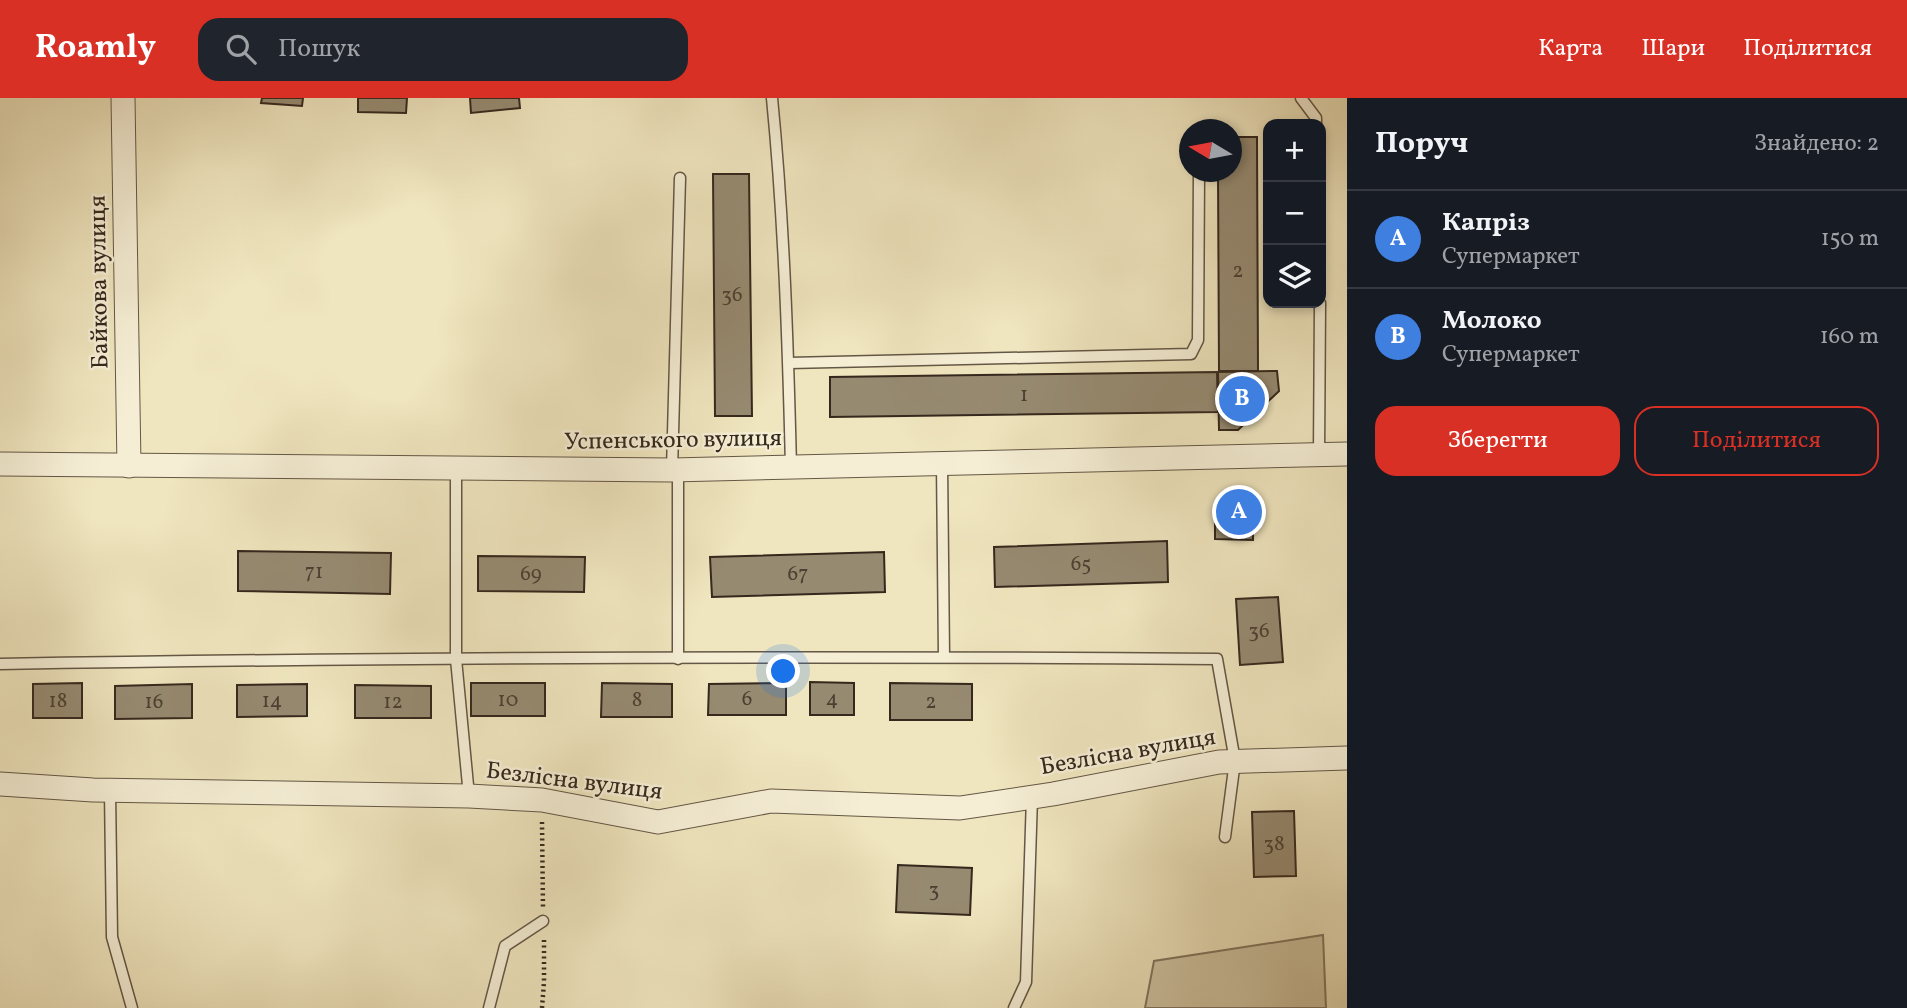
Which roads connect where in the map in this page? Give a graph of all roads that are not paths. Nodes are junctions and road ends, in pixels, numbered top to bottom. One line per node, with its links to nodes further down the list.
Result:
1 (123, 98): 13 (street, Байкова вулиця)
2 (772, 98): 8 (lane)
3 (1301, 98): 4 (lane)
4 (1316, 119)
5 (680, 177): 16 (lane)
6 (1199, 182): 8 (lane)
7 (1320, 308): 9 (lane)
8 (789, 363): 14 (lane)
9 (1319, 454): 10 (street, Успенського вулиця); 11 (street, Успенського вулиця)
10 (1347, 454)
11 (942, 463): 14 (street, Успенського вулиця); 17 (lane)
12 (0, 464): 13 (street, Успенського вулиця)
13 (130, 466): 15 (street, Успенського вулиця)
14 (791, 467): 16 (street, Успенського вулиця)
15 (456, 468): 16 (street, Успенського вулиця); 18 (lane)
16 (675, 469): 19 (lane)
17 (944, 657): 19 (lane); 22 (lane)
18 (456, 659): 19 (lane); 20 (lane); 25 (lane)
19 (678, 659)
20 (0, 664)
21 (1347, 758): 22 (street, Безлісна вулиця)
22 (1235, 761): 26 (street, Безлісна вулиця); 27 (lane)
23 (0, 785): 24 (street, Безлісна вулиця)
24 (110, 791): 25 (street, Безлісна вулиця); 29 (lane)
25 (468, 796): 26 (street, Безлісна вулиця)
26 (1032, 797): 31 (lane)
27 (1225, 836)
28 (543, 921): 30 (lane)
29 (132, 1008)
30 (489, 1008)
31 (1014, 1008)

